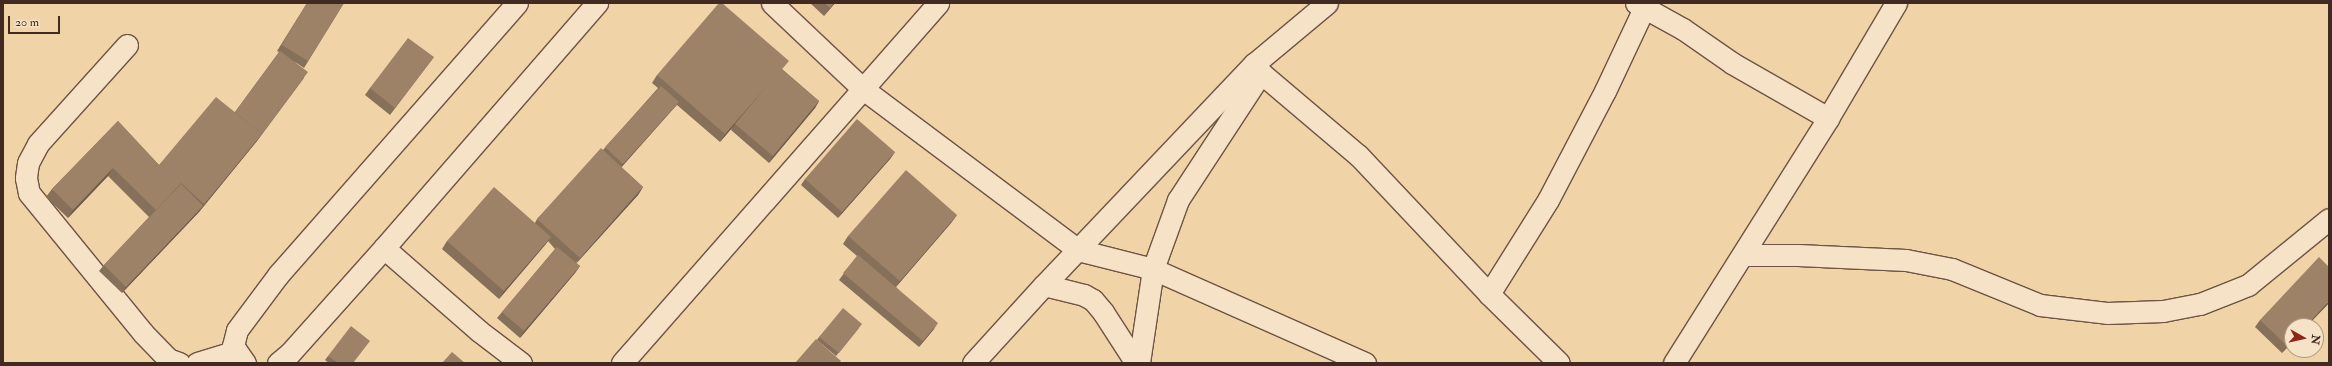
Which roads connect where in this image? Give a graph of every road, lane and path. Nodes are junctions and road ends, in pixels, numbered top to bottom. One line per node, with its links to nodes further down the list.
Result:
1 (517, 3): 19 (street)
2 (597, 3): 13 (street)
3 (772, 3): 10 (street)
4 (938, 3): 10 (street)
5 (1327, 3): 9 (street)
6 (1896, 3): 11 (street)
7 (1640, 5): 11 (street); 18 (street)
8 (127, 45): 20 (street)
9 (1258, 68): 14 (street); 16 (street); 18 (street)
10 (863, 88): 14 (street); 24 (street)
11 (1828, 118): 15 (street)
12 (2329, 219): 15 (street)
13 (384, 248): 22 (street); 23 (street)
14 (1078, 250): 16 (street); 17 (street)
15 (1743, 255): 30 (street)
16 (1152, 269): 27 (street); 28 (street)
17 (1044, 285): 25 (street); 26 (street)
18 (1489, 294): 29 (street)
19 (241, 357): 21 (street)
20 (179, 363)
21 (197, 363)
22 (278, 363)
23 (521, 363)
24 (622, 363)
25 (973, 363)
26 (1136, 363)
27 (1139, 363)
28 (1365, 363)
29 (1559, 363)
30 (1674, 363)

